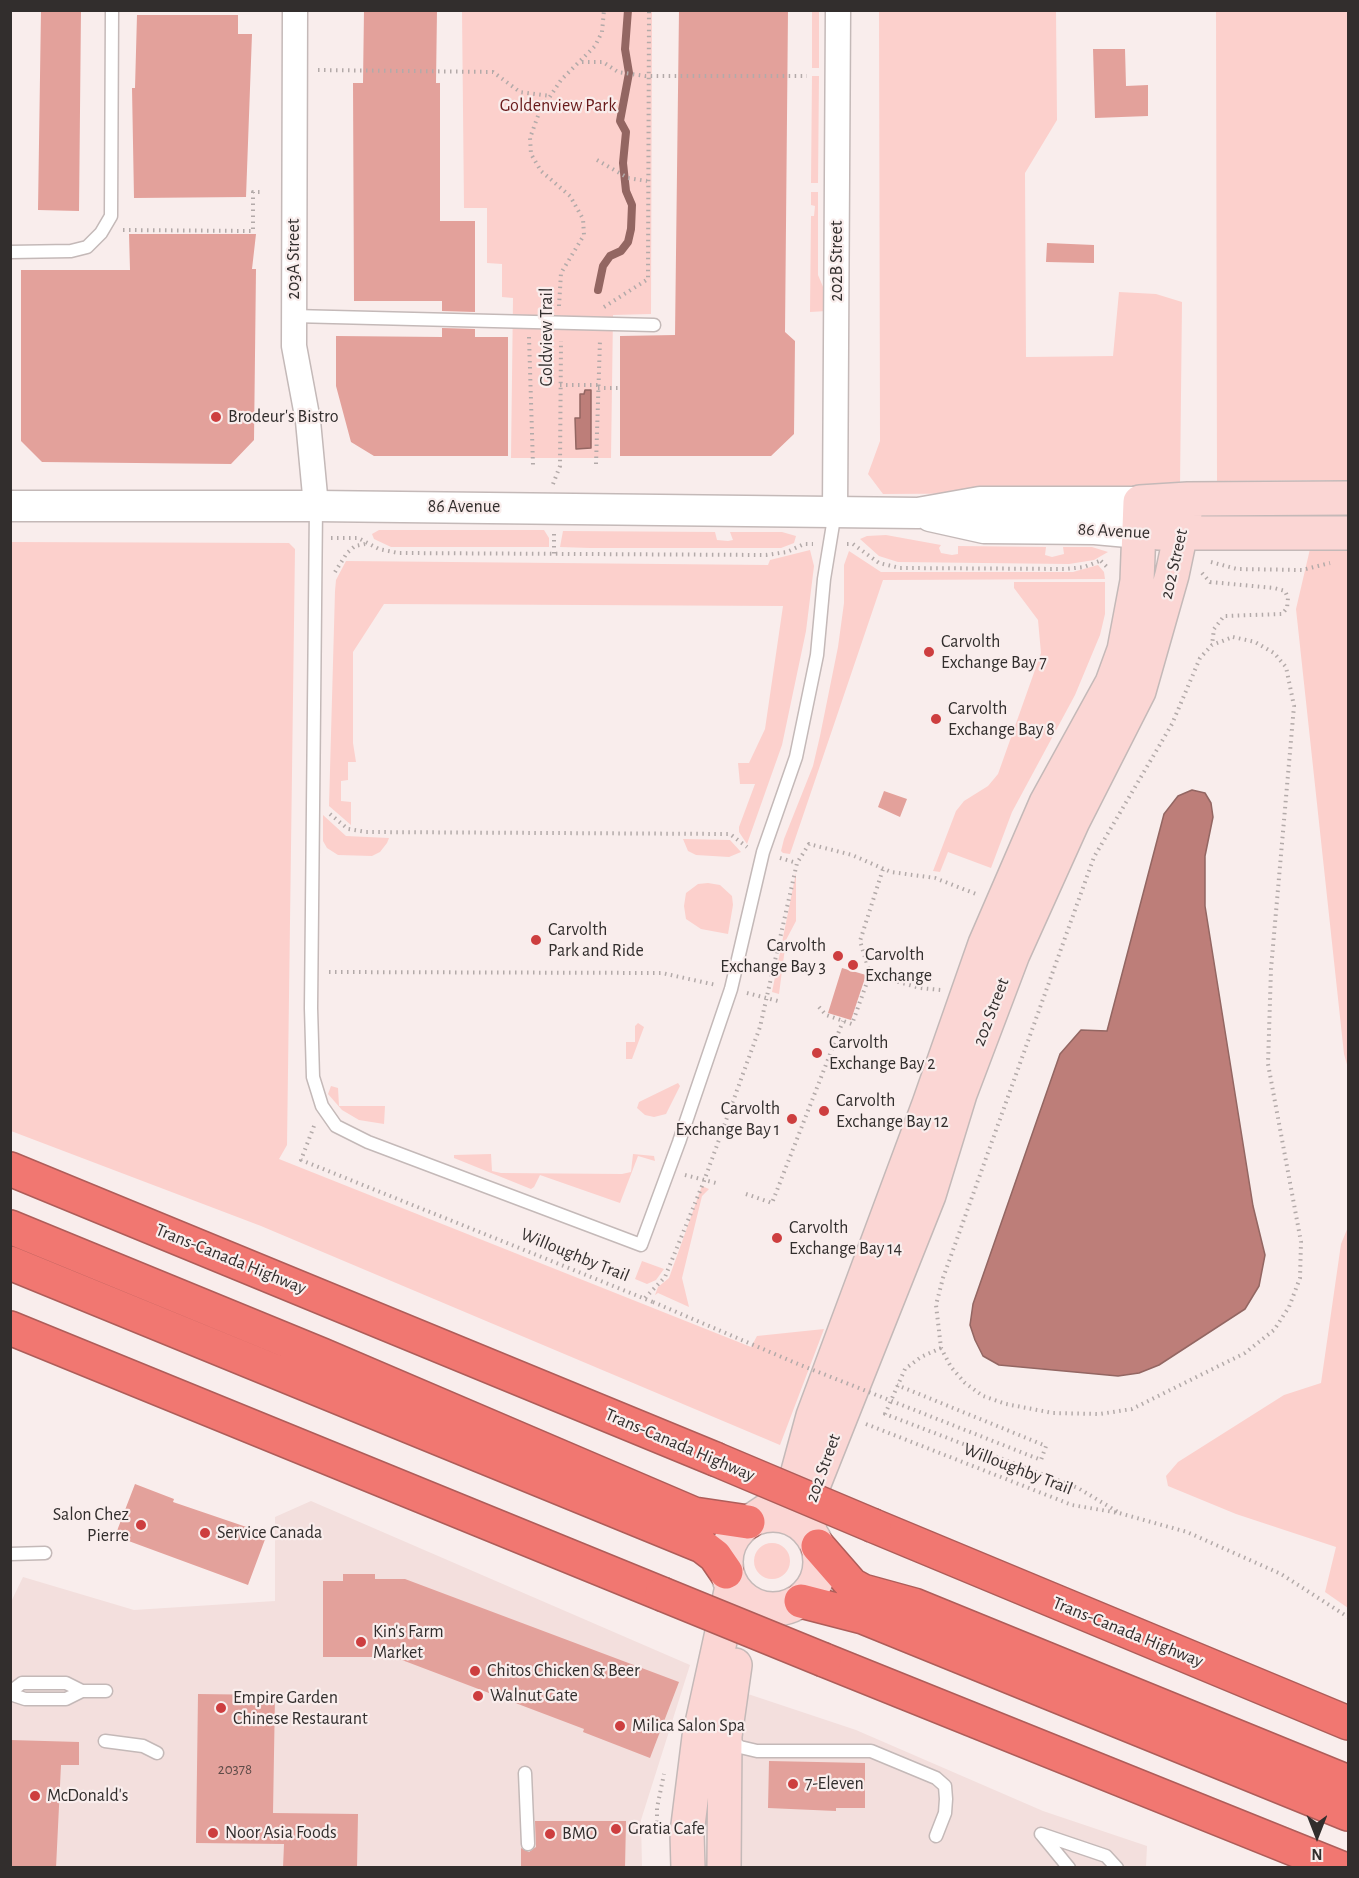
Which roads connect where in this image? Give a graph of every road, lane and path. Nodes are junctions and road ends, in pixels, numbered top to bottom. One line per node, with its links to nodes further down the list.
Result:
1 (112, 10): 15 (lane)
2 (295, 10): 16 (street, 203A Street)
3 (604, 10): 6 (path, Goldview Trail)
4 (649, 10): 8 (path)
5 (838, 10): 31 (street, 202B Street)
6 (581, 62): 8 (path); 10 (path, Goldview Trail)
7 (314, 70): 10 (path)
8 (649, 76): 9 (path); 12 (path)
9 (807, 76)
10 (550, 96): 18 (path, Goldview Trail)
11 (597, 160): 12 (path)
12 (647, 181): 19 (path)
13 (263, 192): 14 (path)
14 (121, 230)
15 (10, 252)
16 (293, 316): 17 (lane); 30 (street, 203A Street)
17 (529, 322): 18 (lane); 25 (path)
18 (560, 323): 19 (lane); 21 (path, Goldview Trail)
19 (600, 324): 20 (lane); 22 (path)
20 (654, 325)
21 (560, 385): 22 (path); 26 (path, Goldview Trail)
22 (598, 387): 23 (path); 24 (path)
23 (620, 388)
24 (596, 464)
25 (533, 465)
26 (553, 488)
27 (1348, 498): 28 (main road, 86 Avenue)
28 (1188, 499): 32 (main road, 86 Avenue); 34 (main road, 202 Street)
29 (10, 506): 30 (street, 86 Avenue)
30 (316, 506): 31 (street, 86 Avenue); 48 (lane)
31 (835, 512): 32 (street, 86 Avenue); 50 (lane)
32 (1139, 518): 34 (main road, 86 Avenue); 70 (main road, 202 Street)
33 (554, 532): 38 (path)
34 (1181, 533): 37 (main road, 86 Avenue); 68 (main road, 202 Street)
35 (804, 544): 38 (path)
36 (853, 544): 40 (path)
37 (1342, 547): 39 (path)
38 (554, 554): 42 (path)
39 (1207, 560)
40 (1101, 561)
41 (1201, 564): 43 (path)
42 (333, 579)
43 (1212, 645): 66 (path); 66 (path)
44 (329, 812): 45 (path)
45 (745, 846)
46 (883, 869): 47 (path); 49 (path); 52 (path)
47 (977, 894)
48 (310, 972): 50 (path); 56 (lane)
49 (870, 974): 51 (path); 55 (path)
50 (731, 989): 52 (path); 58 (lane)
51 (945, 990)
52 (767, 999): 53 (path); 59 (path)
53 (778, 1001)
54 (819, 1007): 55 (path)
55 (843, 1021): 61 (path)
56 (322, 1106): 58 (lane); 64 (path, Willoughby Trail)
57 (10, 1169): 77 (highway, Trans-Canada Highway, bridge)
58 (668, 1170): 59 (path)
59 (704, 1181): 60 (path); 64 (path)
60 (716, 1184)
61 (746, 1194)
62 (10, 1227): 70 (highway)
63 (10, 1263): 74 (highway)
64 (645, 1298): 67 (path, Willoughby Trail, bridge)
65 (10, 1328): 96 (highway, bridge)
66 (941, 1348): 67 (path)
67 (897, 1385): 69 (path, Willoughby Trail)
68 (843, 1414): 69 (path, Willoughby Trail); 71 (main road, 202 Street)
69 (1119, 1513): 76 (path, Willoughby Trail)
70 (753, 1519): 71 (main road); 74 (main road)
71 (814, 1539): 75 (main road); 87 (highway)
72 (45, 1553): 73 (lane)
73 (10, 1554)
74 (729, 1579): 75 (main road); 92 (main road)
75 (787, 1605): 82 (main road); 89 (highway)
76 (1348, 1617)
77 (1197, 1660): 80 (highway); 81 (highway, Trans-Canada Highway)
78 (106, 1691): 79 (lane)
79 (10, 1693)
80 (1348, 1712)
81 (1348, 1723)
82 (725, 1736): 90 (lane); 93 (main road)
83 (105, 1741): 84 (lane)
84 (157, 1753)
85 (525, 1773): 91 (lane)
86 (662, 1781): 88 (path)
87 (1348, 1782)
88 (657, 1808)
89 (1348, 1814)
90 (936, 1836)
91 (528, 1844)
92 (688, 1868)
93 (724, 1868)
94 (1069, 1868): 95 (lane)
95 (1117, 1868)
96 (1341, 1868)

